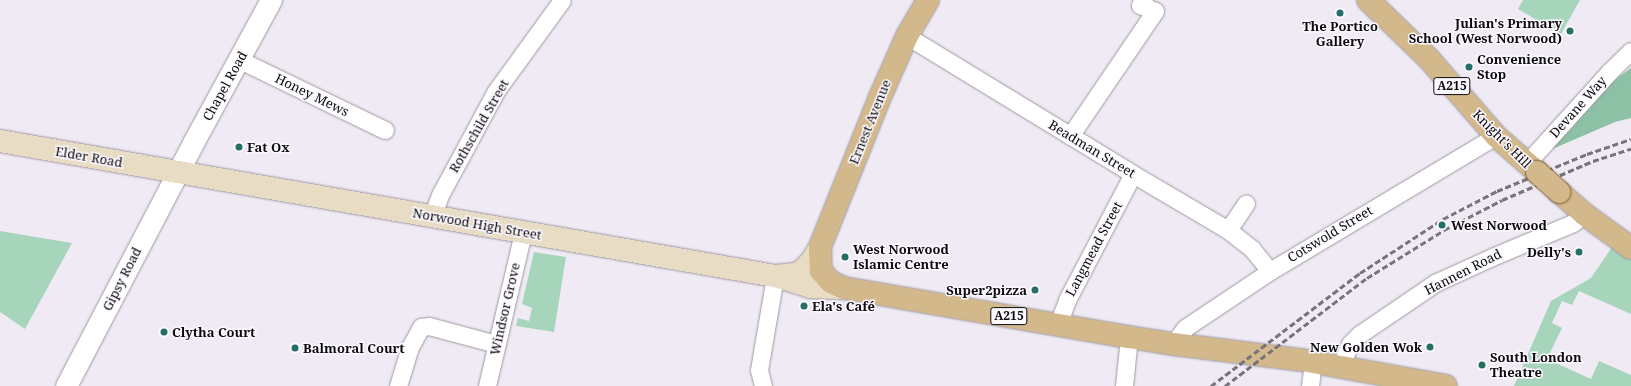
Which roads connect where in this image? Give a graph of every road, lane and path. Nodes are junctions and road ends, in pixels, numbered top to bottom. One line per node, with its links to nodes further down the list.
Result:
1 (270, 0): 8 (street, Chapel Road)
2 (562, 0): 18 (street, Rothschild Street)
3 (928, 0): 6 (main road, Ernest Avenue / A215)
4 (1144, 0): 10 (street)
5 (1371, 1): 11 (main road, Knight's Hill / A215)
6 (907, 36): 10 (street, Beadman Street); 21 (main road, Ernest Avenue / A215)
7 (1631, 51): 13 (street, Devane Way)
8 (240, 60): 9 (street, Honey Mews); 14 (street, Chapel Road)
9 (385, 130)
10 (1070, 136): 15 (street, Beadman Street)
11 (1496, 136): 13 (main road, Knight's Hill / A215); 23 (street, Cotswold Street)
12 (0, 141): 14 (main road, Elder Road)
13 (1531, 168): 17 (main road, Knight's Hill / A215, bridge)
14 (179, 172): 18 (main road, Norwood High Street); 33 (street, Gipsy Road)
15 (1133, 174): 19 (street, Beadman Street); 26 (street, Langmead Street)
16 (1246, 202): 19 (street)
17 (1584, 214): 22 (main road, Knight's Hill / A215); 31 (street, Hannen Road)
18 (432, 217): 20 (main road, Norwood High Street)
19 (1228, 230): 23 (street, Beadman Street)
20 (523, 233): 24 (main road, Norwood High Street); 28 (street, Windsor Grove)
21 (820, 247): 24 (main road, Norwood High Street); 25 (main road, A215)
22 (1631, 248)
23 (1270, 271): 29 (street, Cotswold Street)
24 (775, 276): 25 (main road, Norwood High Street); 32 (street)
25 (844, 288): 26 (main road, A215)
26 (1058, 324): 27 (main road, A215)
27 (1129, 337): 29 (main road, A215); 36 (street)
28 (496, 344): 34 (street); 35 (street, Windsor Grove)
29 (1173, 344): 30 (main road, A215)
30 (1313, 362): 31 (main road, A215); 37 (street)
31 (1342, 368): 38 (main road, A215)
32 (766, 385)
33 (66, 386)
34 (398, 386)
35 (487, 386)
36 (1124, 386)
37 (1310, 386)
38 (1446, 386)

